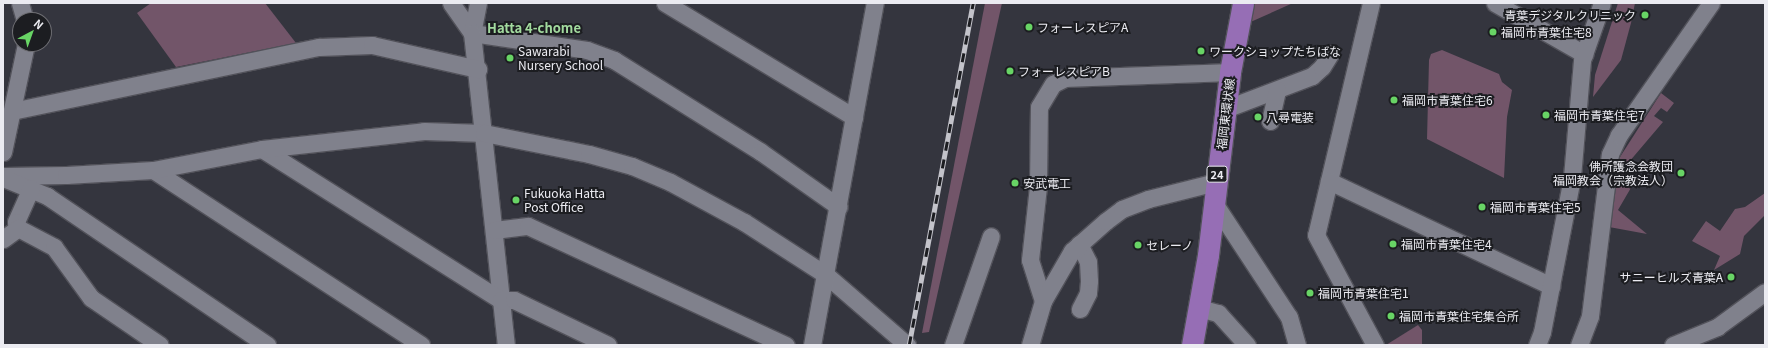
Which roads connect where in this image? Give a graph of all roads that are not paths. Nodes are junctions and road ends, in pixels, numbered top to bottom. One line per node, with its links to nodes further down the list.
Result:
1 (451, 3): 10 (street)
2 (478, 3): 10 (street)
3 (665, 3): 19 (street)
4 (875, 3): 19 (street)
5 (1242, 3): 15 (main road, 福岡東環状線 / 24)
6 (1371, 3): 26 (street)
7 (1496, 3): 13 (street)
8 (1602, 3): 13 (street)
9 (1711, 3): 58 (street)
10 (472, 33): 14 (street); 30 (street)
11 (24, 52): 18 (street)
12 (1330, 54): 16 (street)
13 (1584, 54): 37 (street)
14 (478, 69): 18 (street); 21 (street)
15 (1230, 72): 17 (main road, 福岡東環状線 / 24); 40 (street)
16 (1277, 90): 17 (street); 20 (street)
17 (1225, 109): 27 (main road, 福岡東環状線 / 24)
18 (12, 111): 23 (street)
19 (854, 117): 30 (street)
20 (1270, 121)
21 (484, 133): 22 (street); 32 (street); 36 (street)
22 (262, 149): 24 (street); 39 (street)
23 (3, 152)
24 (153, 170): 25 (street); 45 (street)
25 (3, 177): 28 (street)
26 (1329, 181): 37 (street); 56 (street)
27 (1216, 182): 29 (main road, 福岡東環状線 / 24); 35 (street)
28 (31, 188): 31 (street); 44 (street)
29 (1214, 203): 41 (main road, 福岡東環状線 / 24); 55 (street)
30 (838, 207): 36 (street)
31 (18, 228): 34 (street); 43 (street)
32 (494, 230): 39 (street); 48 (street)
33 (991, 236): 51 (street)
34 (3, 239)
35 (1079, 244): 40 (street); 42 (street)
36 (826, 275): 49 (street); 50 (street)
37 (1551, 286): 57 (street)
38 (1765, 292): 59 (street)
39 (501, 300): 46 (street); 47 (street)
40 (1043, 301): 52 (street)
41 (1199, 308): 53 (main road, 福岡東環状線 / 24); 54 (street)
42 (1080, 309)
43 (155, 344)
44 (267, 345)
45 (421, 345)
46 (506, 345)
47 (608, 345)
48 (786, 345)
49 (812, 345)
50 (907, 345)
51 (953, 345)
52 (1030, 345)
53 (1192, 345)
54 (1247, 345)
55 (1297, 345)
56 (1374, 345)
57 (1537, 345)
58 (1579, 345)
59 (1673, 345)

